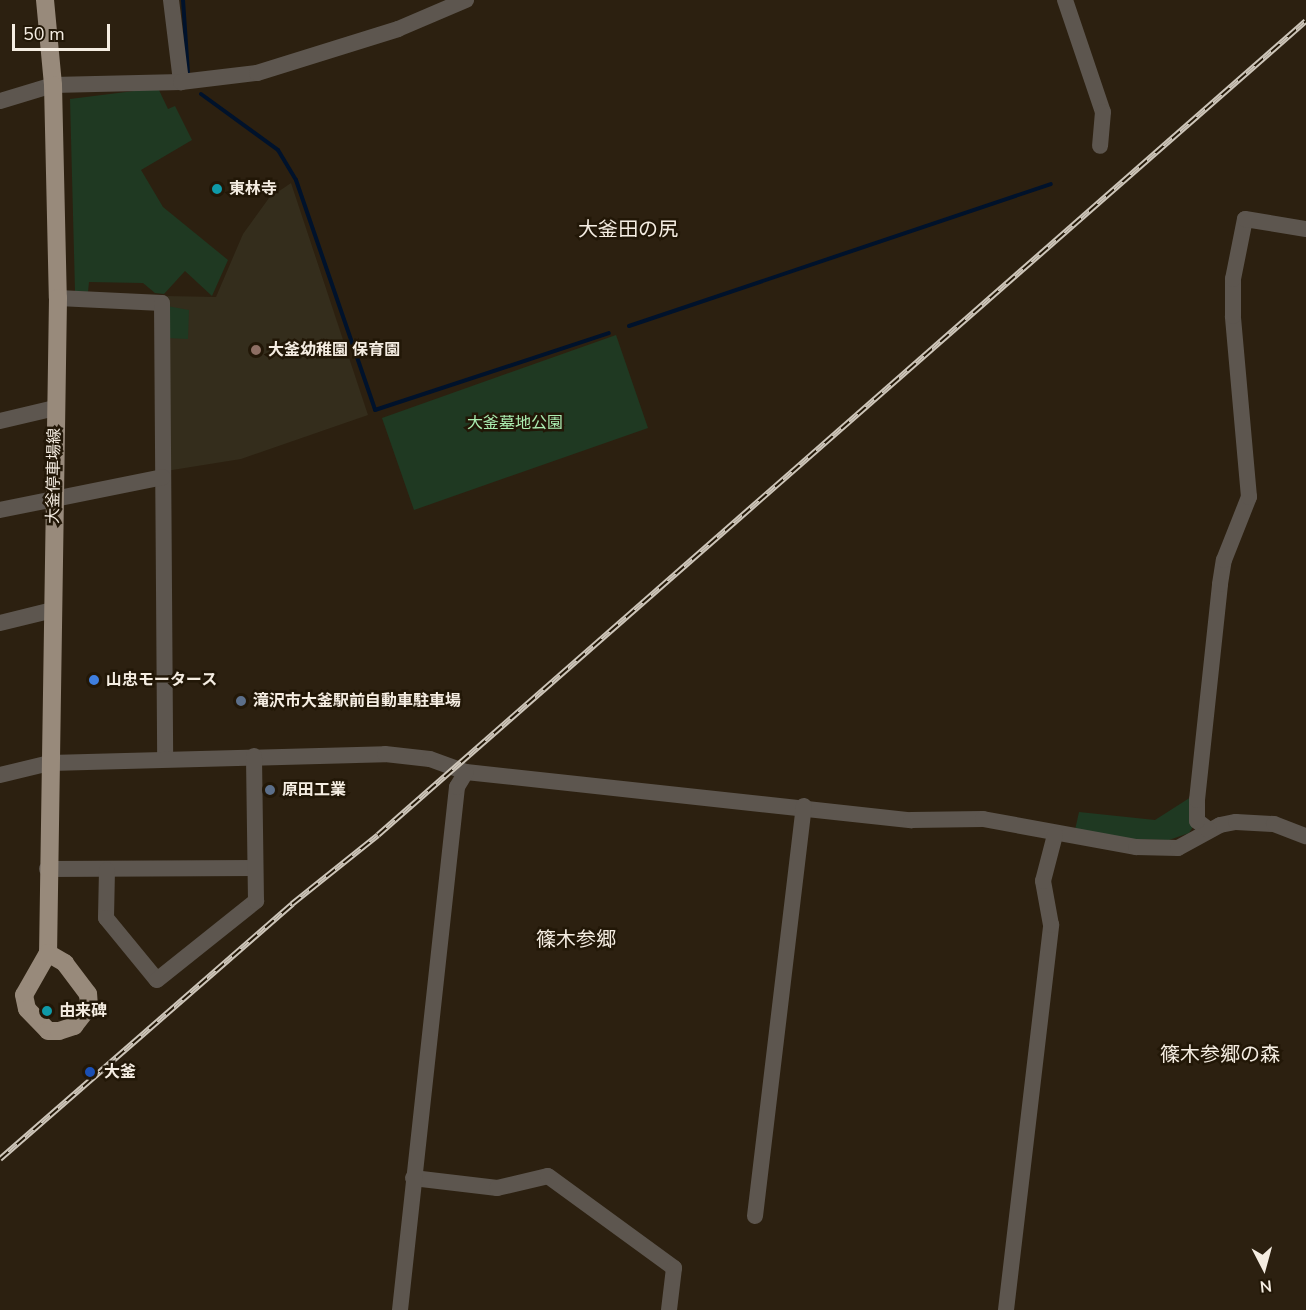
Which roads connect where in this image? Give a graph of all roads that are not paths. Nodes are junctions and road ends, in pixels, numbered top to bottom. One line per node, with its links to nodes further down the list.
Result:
1 (45, 0): 6 (main road, 大釜停車場線)
2 (171, 0): 5 (street)
3 (466, 0): 5 (street)
4 (1065, 0): 8 (street)
5 (181, 82): 6 (street)
6 (53, 85): 7 (street); 10 (main road, 大釜停車場線)
7 (0, 101)
8 (1100, 146)
9 (1306, 229): 24 (street)
10 (58, 298): 11 (main road, 大釜停車場線); 13 (street)
11 (55, 408): 12 (street); 14 (main road, 大釜停車場線)
12 (0, 421)
13 (163, 477): 14 (street); 19 (street)
14 (53, 497): 15 (street); 16 (main road, 大釜停車場線)
15 (0, 510)
16 (52, 610): 17 (street); 20 (main road, 大釜停車場線)
17 (0, 623)
18 (254, 756): 19 (street); 21 (street); 27 (street)
19 (165, 759): 20 (street)
20 (50, 763): 22 (street); 28 (main road, 大釜停車場線)
21 (466, 772): 23 (street); 31 (street)
22 (0, 775)
23 (804, 806): 25 (street); 32 (street)
24 (1209, 830): 25 (street); 26 (street)
25 (1055, 835): 35 (street)
26 (1306, 836)
27 (255, 868): 29 (street); 29 (street)
28 (47, 869): 29 (street); 30 (main road, 大釜停車場線)
29 (107, 870)
30 (48, 953)
31 (413, 1178): 33 (street); 34 (street)
32 (755, 1216)
33 (400, 1310)
34 (669, 1310)
35 (1006, 1310)

